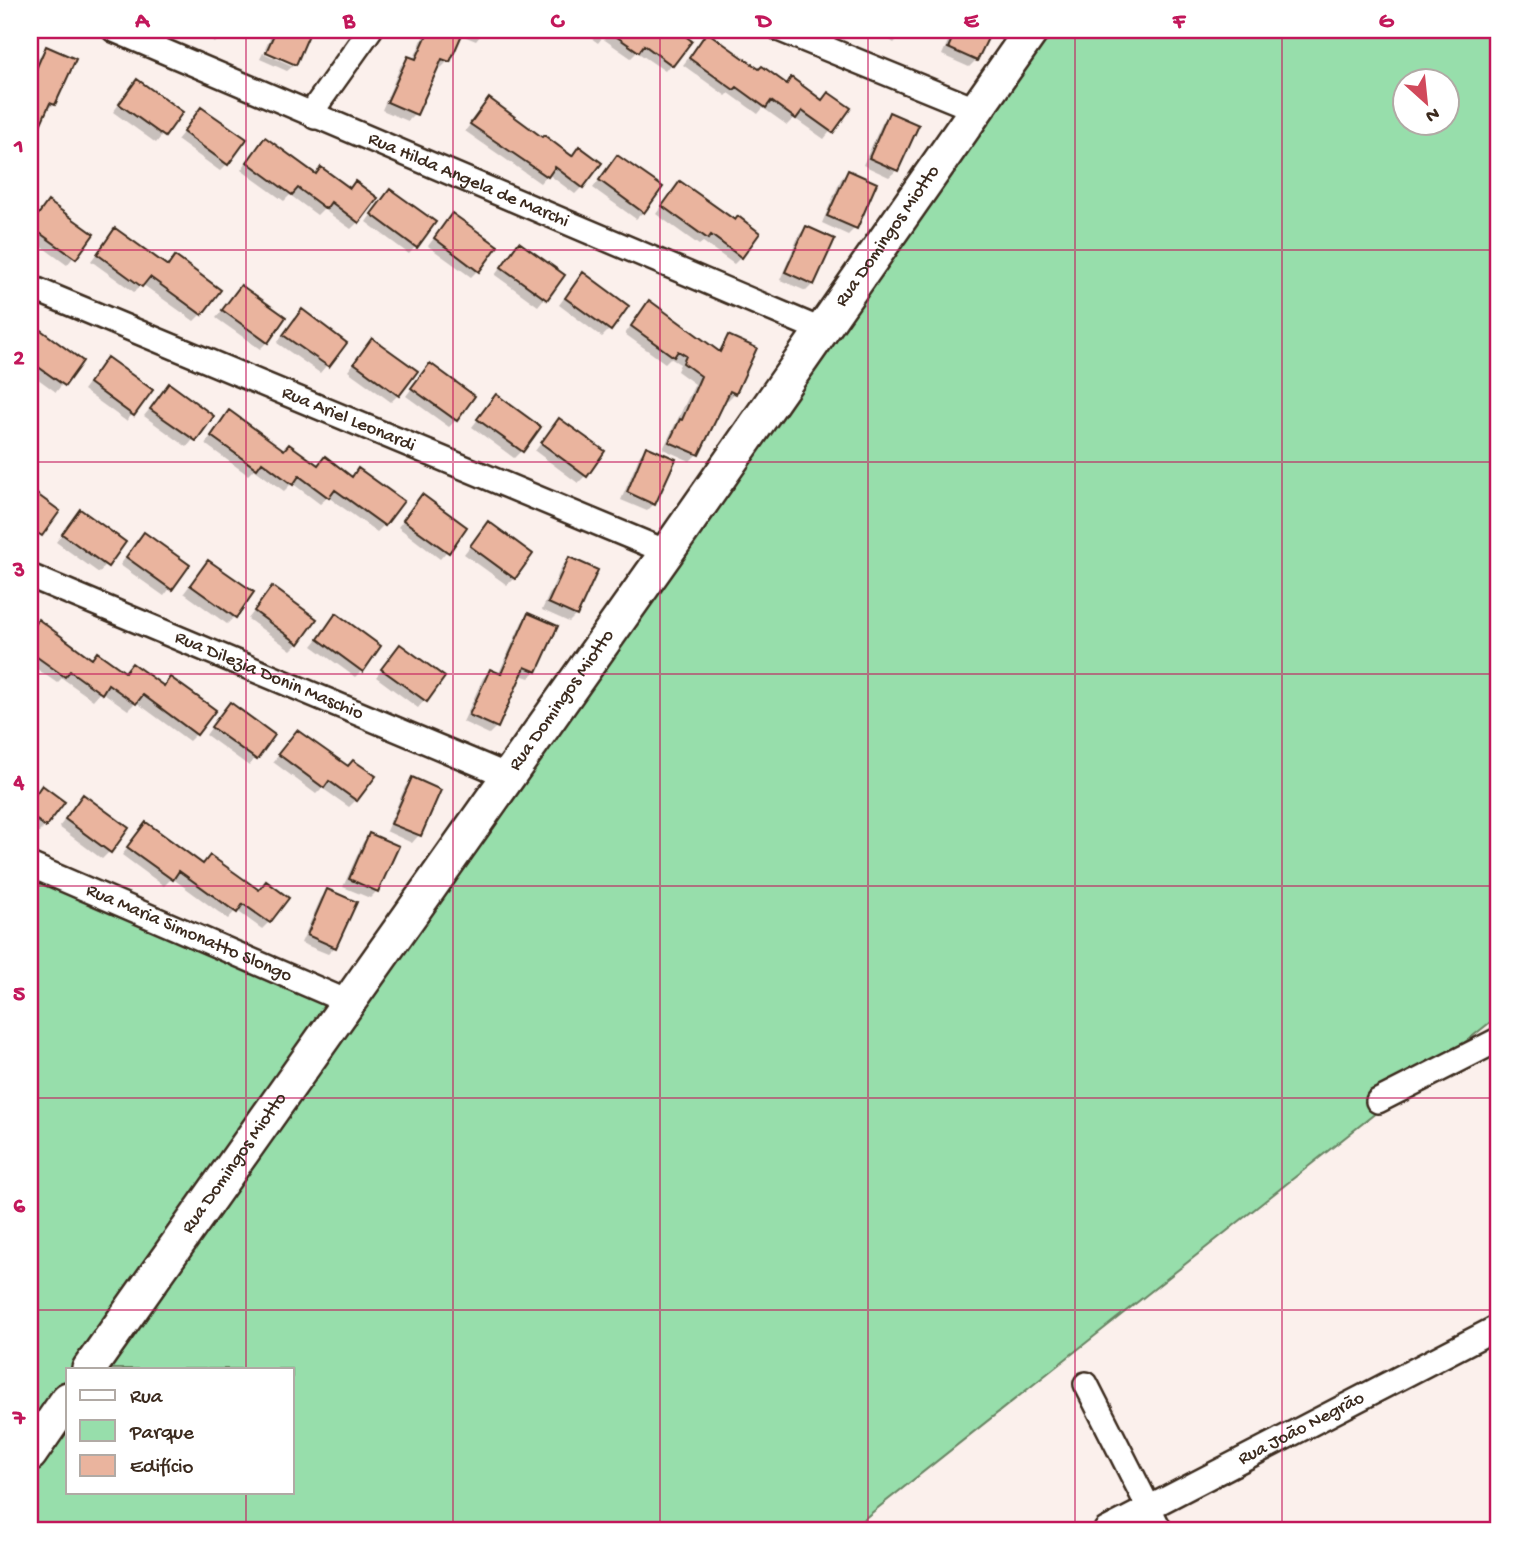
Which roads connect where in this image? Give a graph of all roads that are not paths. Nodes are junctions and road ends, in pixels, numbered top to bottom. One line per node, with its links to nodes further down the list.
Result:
1 (114, 30): 6 (street, Rua Hilda Angela de Marchi)
2 (370, 30): 6 (street)
3 (781, 30): 5 (street)
4 (1032, 30): 5 (street, Rua Domingos Miotto)
5 (977, 110): 8 (street, Rua Domingos Miotto)
6 (315, 117): 8 (street, Rua Hilda Angela de Marchi)
7 (30, 287): 9 (street, Rua Ariel Leonardi)
8 (823, 331): 9 (street, Rua Domingos Miotto)
9 (667, 552): 11 (street, Rua Domingos Miotto)
10 (30, 576): 11 (street, Rua Dilezia Donin Maschio)
11 (508, 776): 13 (street, Rua Domingos Miotto)
12 (30, 865): 13 (street, Rua Maria Simonatto Slongo)
13 (348, 1002): 17 (street, Rua Domingos Miotto)
14 (1498, 1040): 15 (street)
15 (1378, 1101)
16 (1498, 1327): 21 (street, Rua João Negrão)
17 (90, 1368)
18 (1086, 1384): 21 (street)
19 (66, 1402): 20 (street)
20 (30, 1454)
21 (1149, 1508): 22 (street, Rua João Negrão); 23 (street)
22 (1106, 1530)
23 (1160, 1530)

